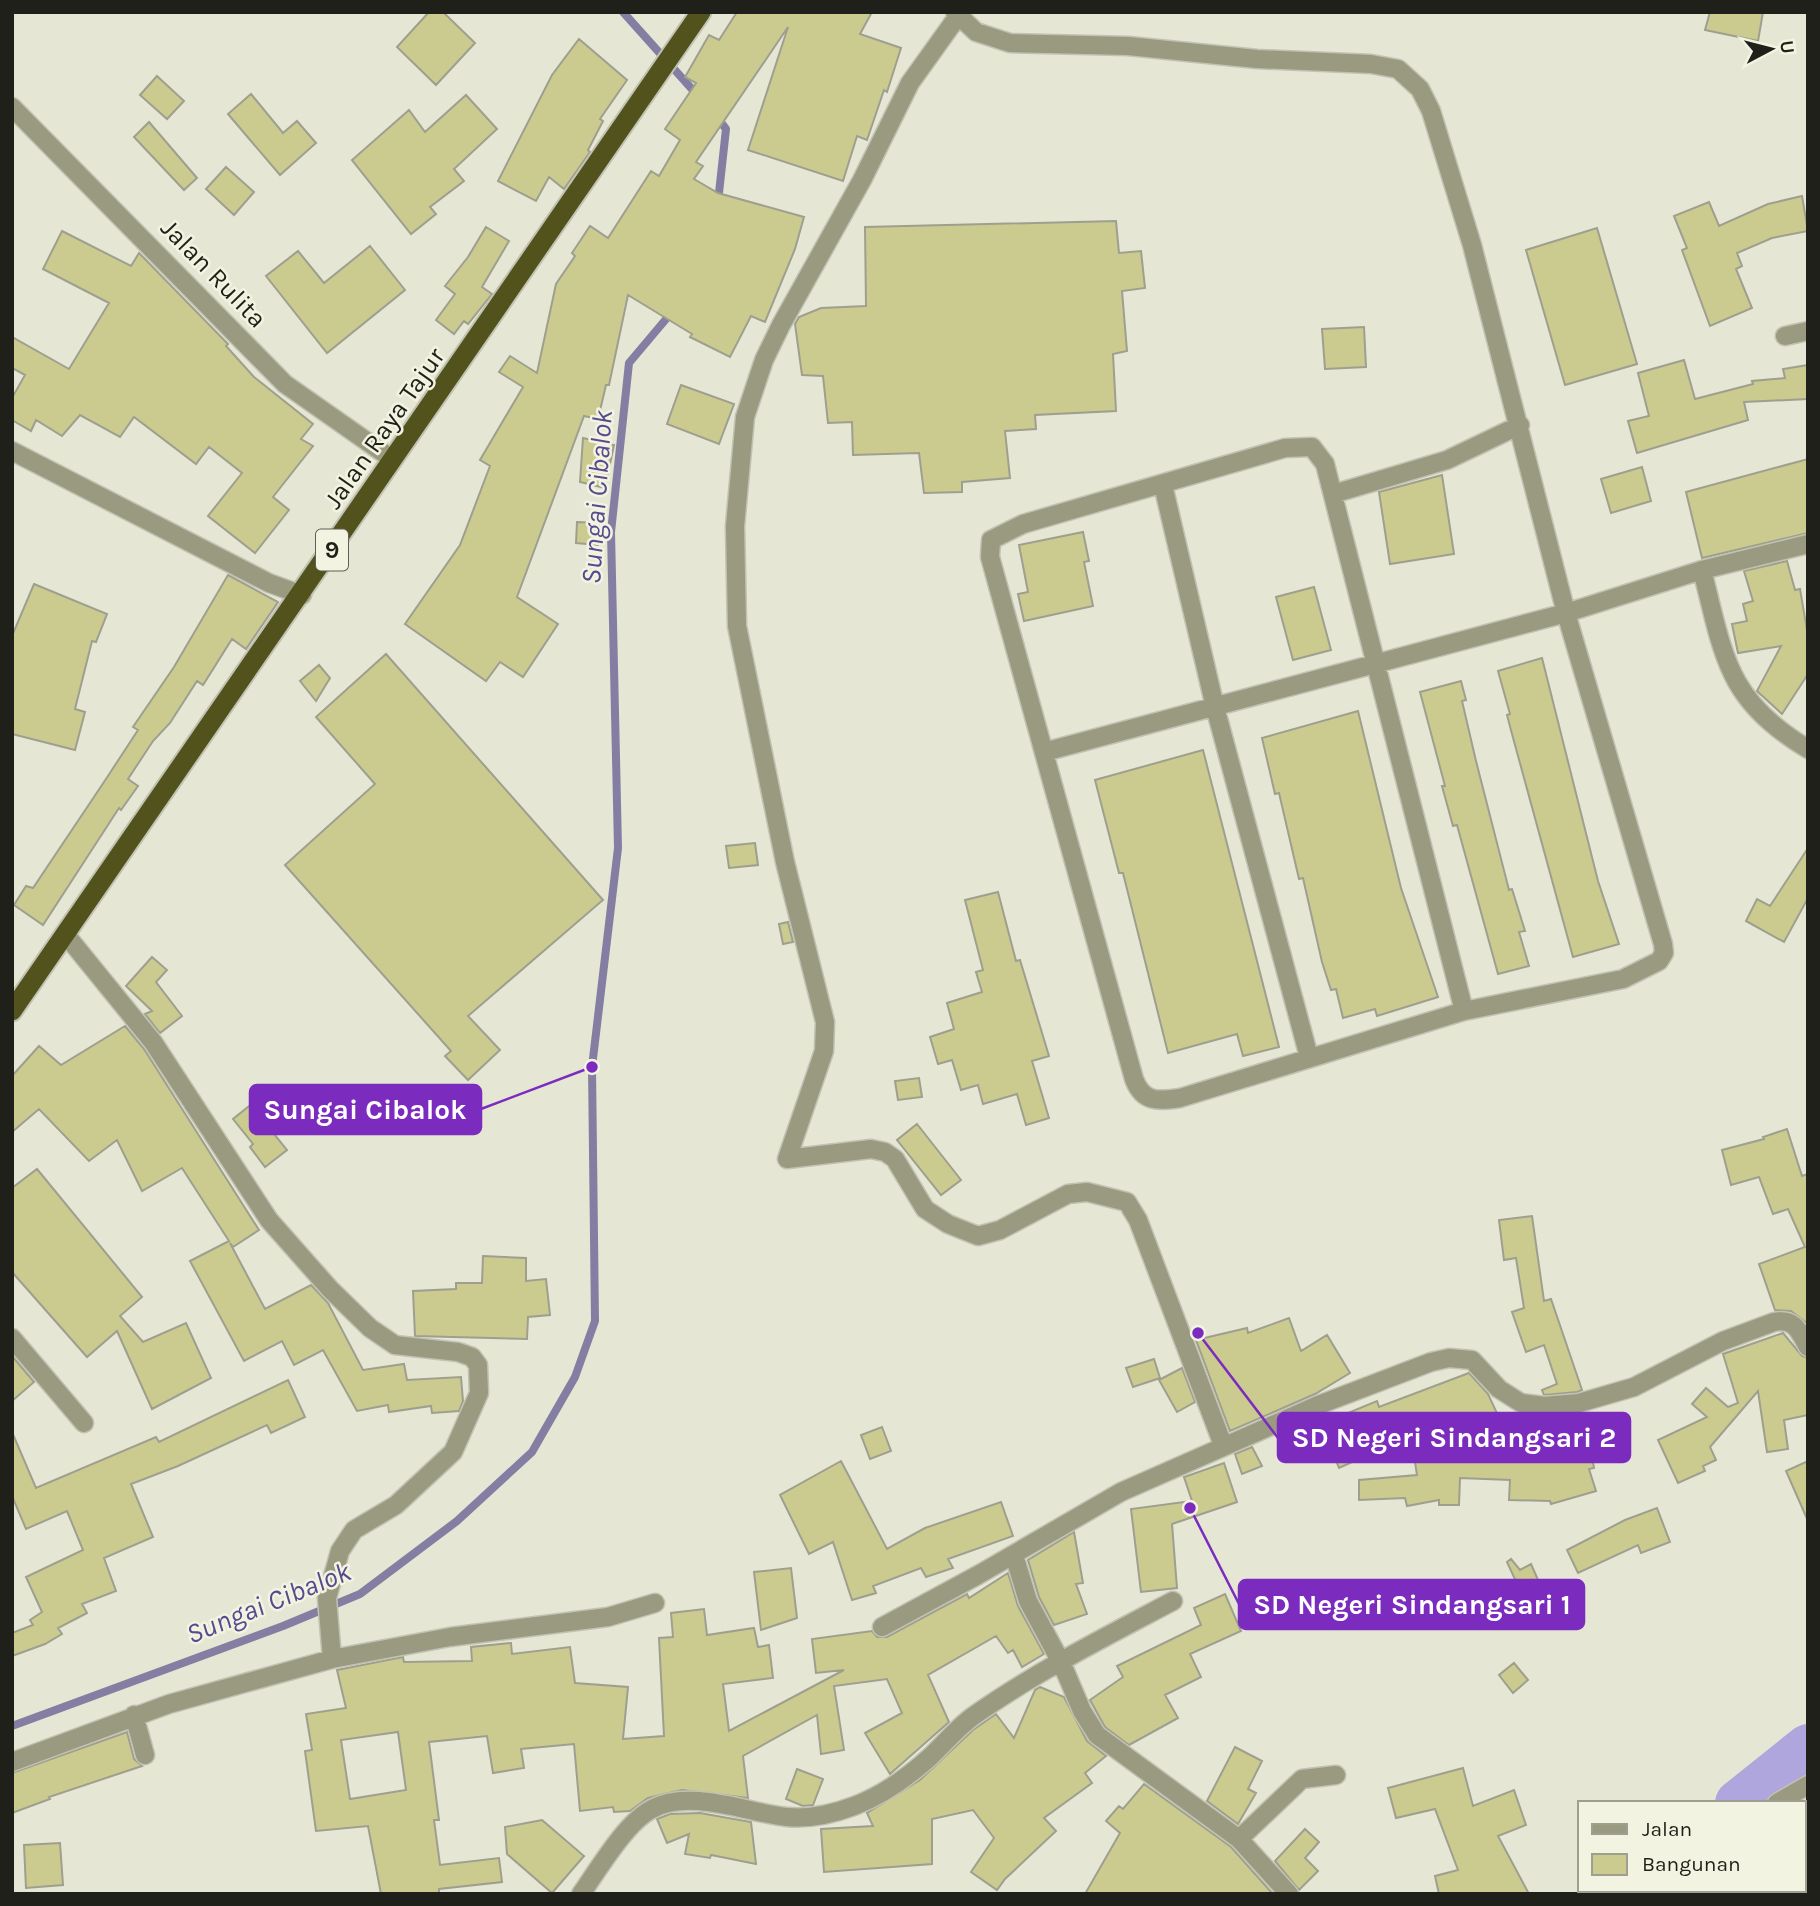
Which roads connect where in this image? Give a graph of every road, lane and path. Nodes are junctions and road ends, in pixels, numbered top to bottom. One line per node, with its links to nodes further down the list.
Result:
1 (701, 12): 8 (highway, Jalan Raya Tajur / 9)
2 (956, 14): 6 (street); 26 (street)
3 (12, 107): 8 (street, Jalan Rulita)
4 (1808, 331): 5 (street)
5 (1786, 336)
6 (1520, 425): 10 (street); 14 (street)
7 (12, 452): 13 (street)
8 (392, 459): 13 (highway, Jalan Raya Tajur / 9)
9 (1163, 485): 10 (street); 16 (street); 18 (street)
10 (1333, 494): 15 (street)
11 (1808, 544): 12 (street)
12 (1702, 570): 14 (street); 17 (street)
13 (302, 595): 19 (highway, Jalan Raya Tajur / 9)
14 (1566, 613): 15 (street); 21 (street)
15 (1377, 662): 16 (street); 21 (street)
16 (1216, 707): 18 (street); 22 (street)
17 (1808, 749)
18 (1045, 752): 22 (street)
19 (66, 935): 20 (highway, Jalan Raya Tajur / 9); 31 (street)
20 (12, 1011)
21 (1464, 1011): 22 (street)
22 (1309, 1057)
23 (12, 1338): 25 (street)
24 (1808, 1346): 26 (street)
25 (84, 1423)
26 (1223, 1445): 27 (street)
27 (1014, 1555): 30 (street); 32 (street)
28 (1173, 1601): 32 (street)
29 (655, 1603): 31 (street)
30 (882, 1627)
31 (332, 1659): 33 (street)
32 (1062, 1664): 39 (street); 40 (street)
33 (134, 1716): 34 (street); 35 (street)
34 (145, 1755)
35 (12, 1762)
36 (1336, 1775): 39 (street)
37 (1808, 1785): 38 (street)
38 (1780, 1801)
39 (1239, 1839): 41 (street)
40 (581, 1894)
41 (1289, 1894)

